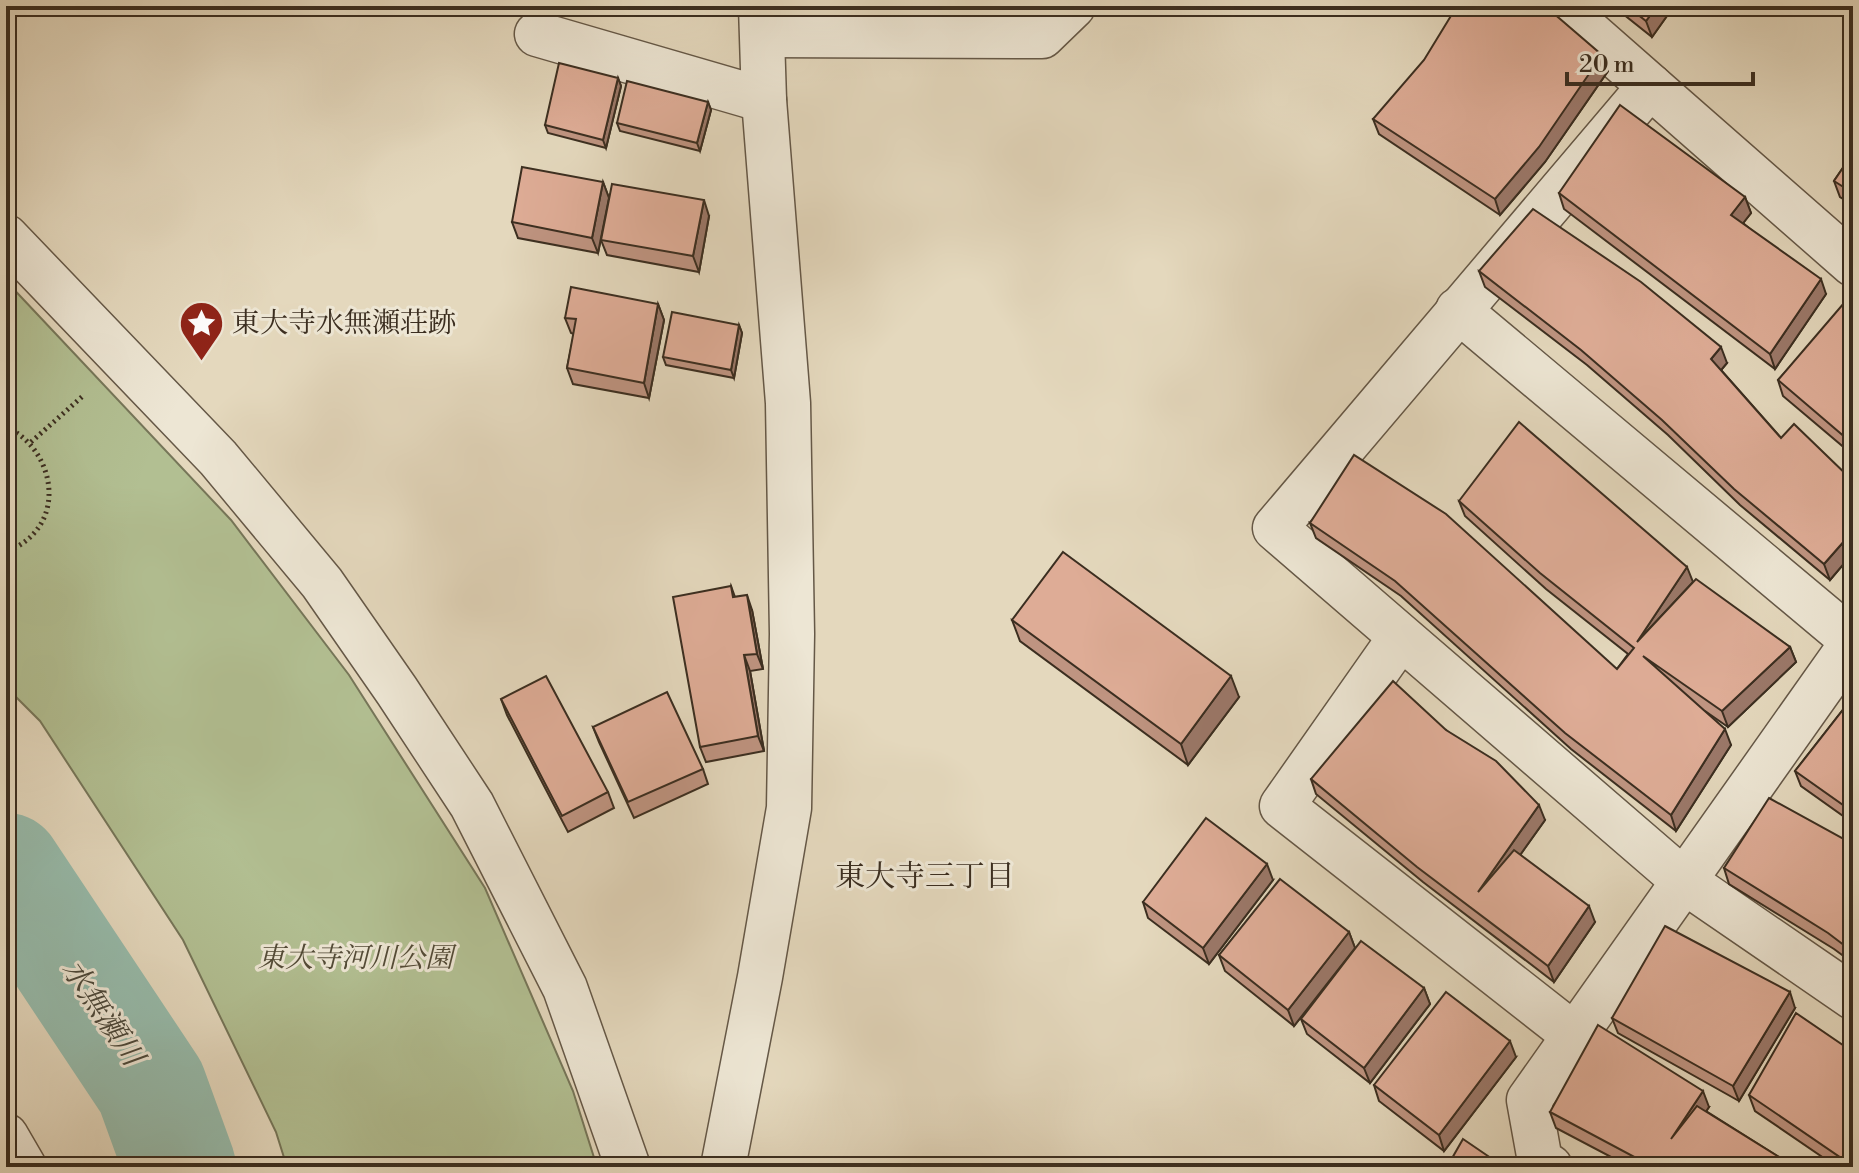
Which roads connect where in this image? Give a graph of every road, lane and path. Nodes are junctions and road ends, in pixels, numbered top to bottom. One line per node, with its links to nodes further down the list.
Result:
1 (1073, 6): 3 (street)
2 (1559, 6): 5 (street)
3 (762, 20): 6 (street)
4 (537, 34): 6 (street)
5 (1650, 86): 8 (street); 9 (street)
6 (764, 100): 22 (street)
7 (6, 237): 21 (street)
8 (1853, 264)
9 (1458, 310): 14 (street); 15 (street)
10 (89, 391): 12 (path)
11 (6, 427): 12 (path)
12 (31, 442): 13 (path)
13 (6, 553)
14 (1400, 638): 16 (street); 18 (street)
15 (1853, 642): 16 (street)
16 (1684, 881): 17 (street); 18 (street)
17 (1853, 997)
18 (1574, 1035): 23 (street)
19 (6, 1136): 20 (street)
20 (24, 1167)
21 (628, 1167)
22 (723, 1167)
23 (1550, 1167)

